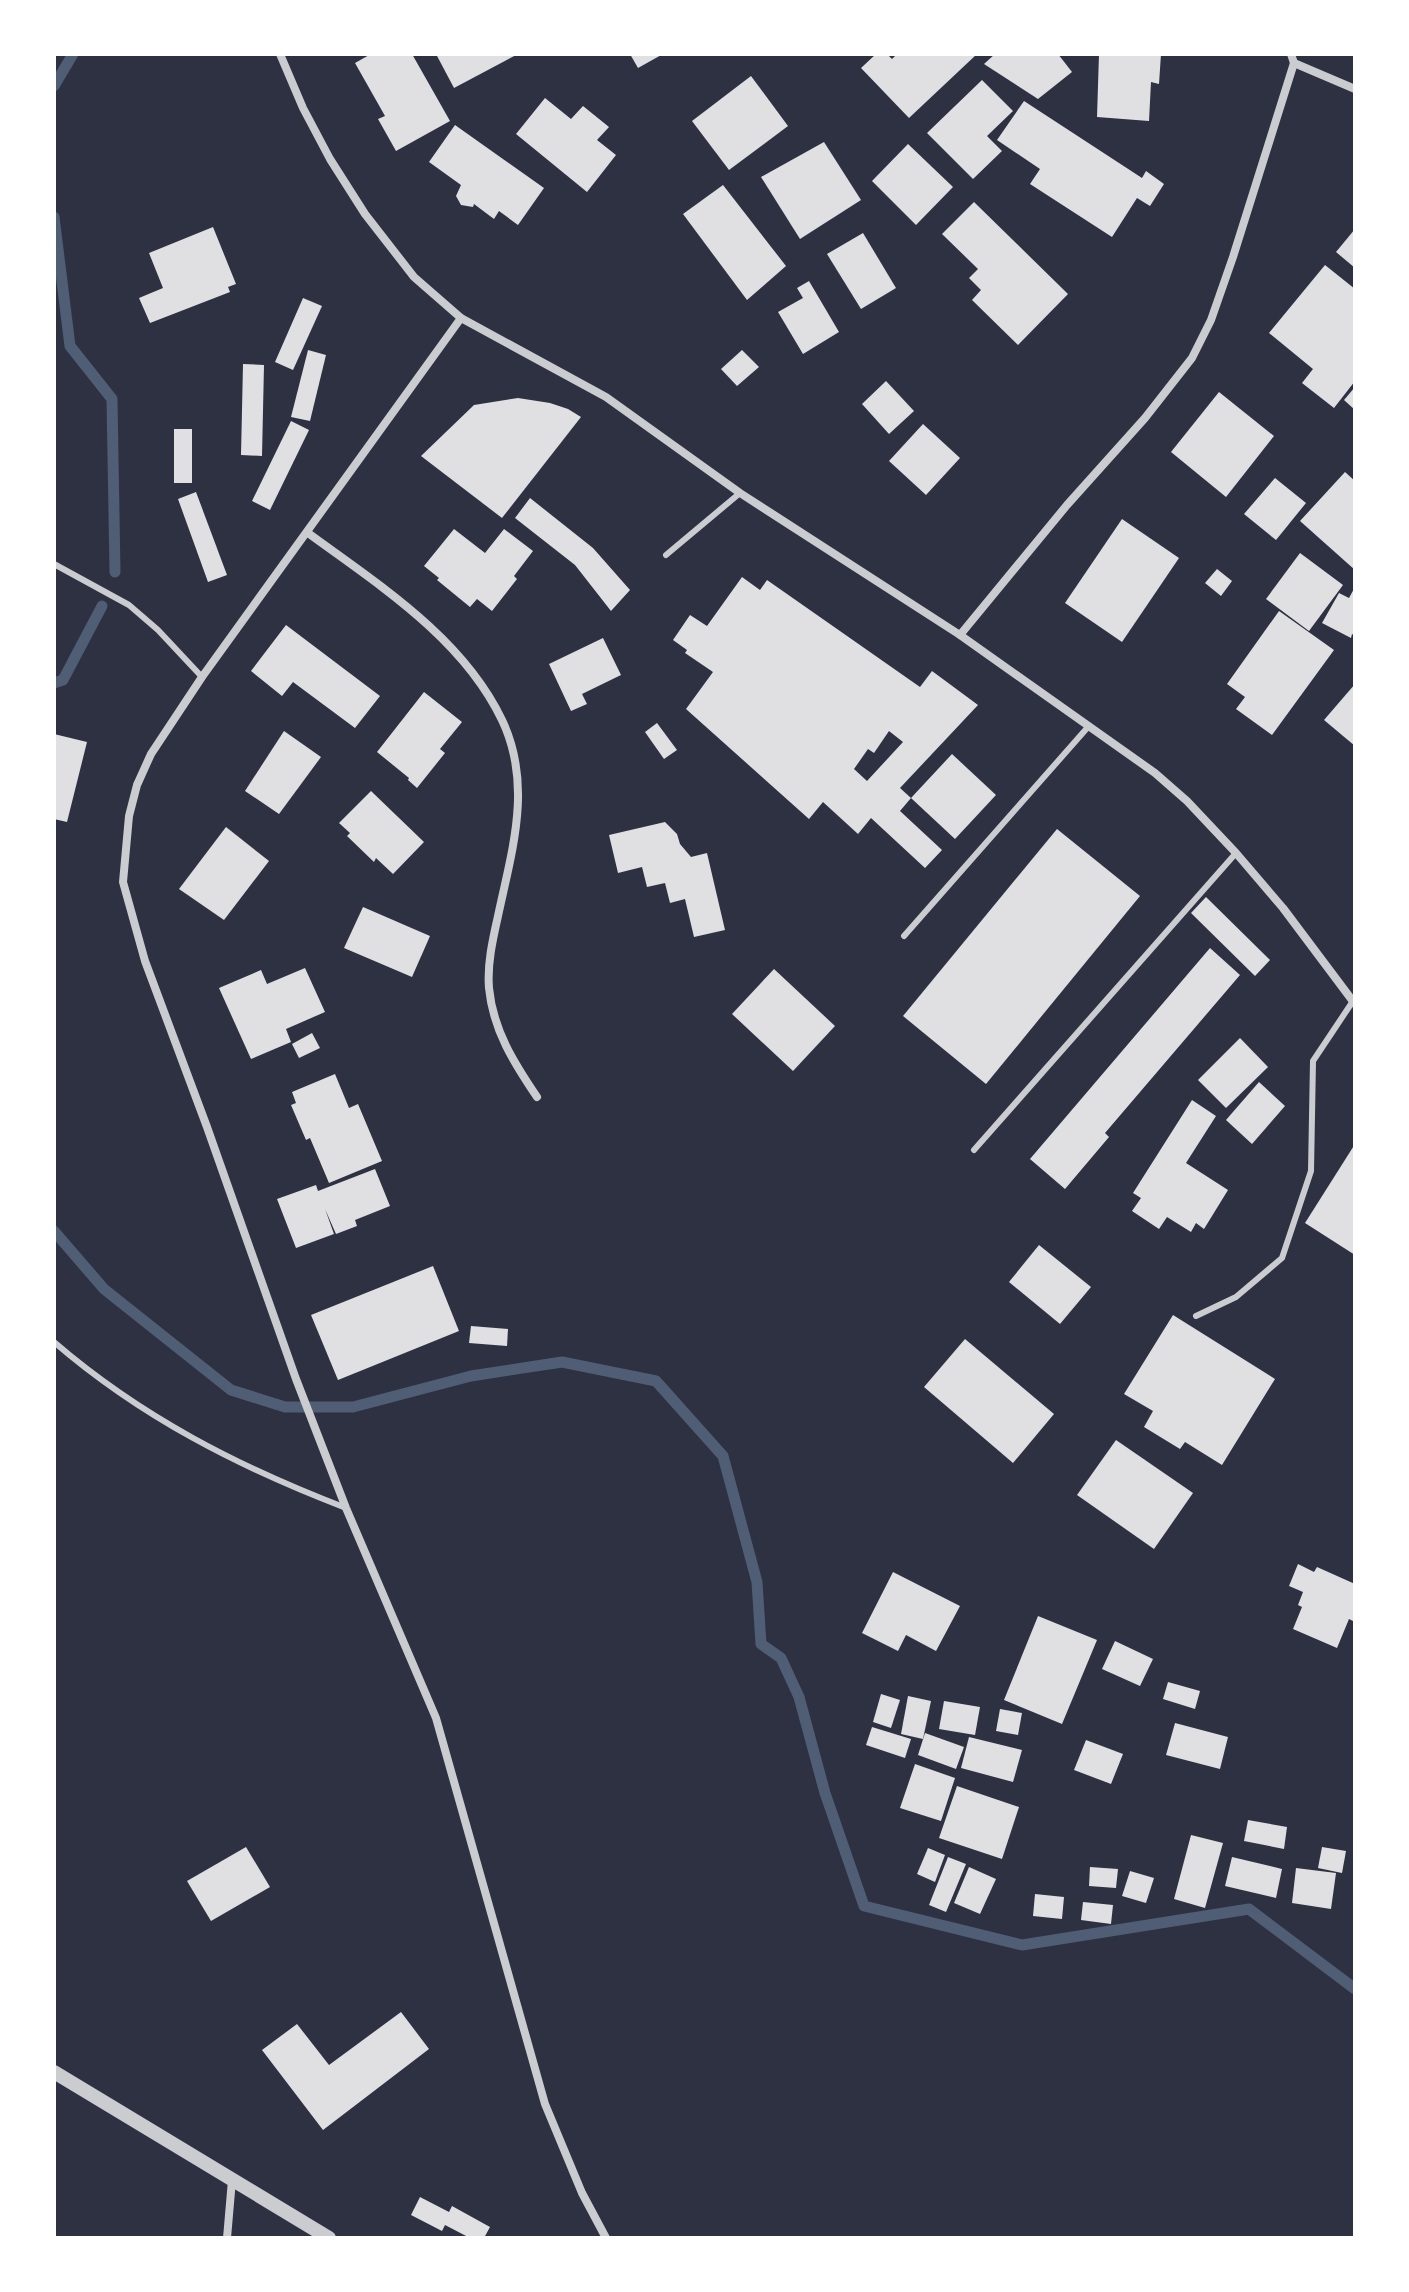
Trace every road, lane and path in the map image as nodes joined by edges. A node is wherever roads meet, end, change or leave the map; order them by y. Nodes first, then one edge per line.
1 (280, 54) edge
2 (1292, 58) edge
3 (1355, 89) edge
4 (461, 318) junction
5 (740, 493) junction
6 (308, 533) junction
7 (666, 555) dead end
8 (54, 564) edge
9 (960, 635) junction
10 (202, 677) junction
11 (1088, 727) junction
12 (1236, 853) junction
13 (904, 936) dead end
14 (1354, 1002) edge
15 (537, 1097) dead end
16 (974, 1150) dead end
17 (1196, 1316) dead end
18 (54, 1342) edge
19 (346, 1508) junction
20 (54, 2072) edge
21 (232, 2180) junction
22 (319, 2236) edge
23 (227, 2238) edge
24 (606, 2238) edge

1 - 4 street
2 - 3 street
2 - 9 street
4 - 5 street
4 - 6 street
5 - 7 lane
5 - 9 street
6 - 10 street
6 - 15 street
8 - 10 lane
9 - 11 street
10 - 19 street
11 - 12 street
11 - 13 lane
12 - 14 street
12 - 16 lane
14 - 17 lane
18 - 19 lane
19 - 24 street
20 - 21 street
21 - 22 street
21 - 23 street

